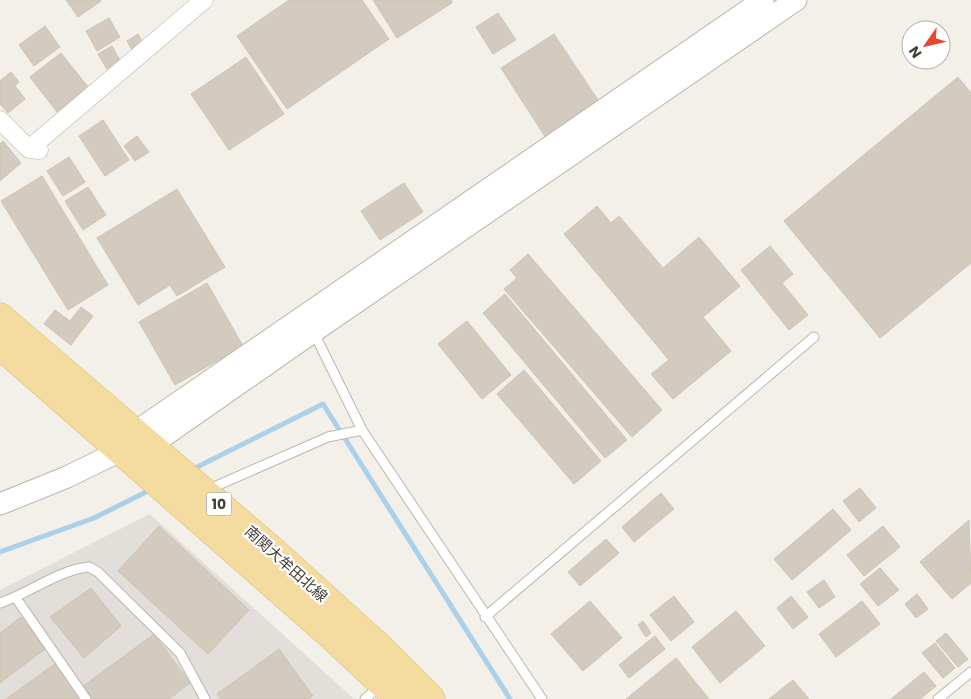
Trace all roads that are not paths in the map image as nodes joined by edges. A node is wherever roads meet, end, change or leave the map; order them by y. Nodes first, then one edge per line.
1 (204, 0) edge
2 (763, 0) edge
3 (796, 0) edge
4 (0, 120) edge
5 (0, 317) edge
6 (309, 324) junction
7 (814, 337) dead end
8 (0, 345) edge
9 (362, 430) junction
10 (135, 443) junction
11 (204, 491) junction
12 (0, 504) edge
13 (16, 598) junction
14 (0, 603) edge
15 (485, 617) junction
16 (971, 672) edge
17 (389, 684) edge
18 (86, 699) edge
19 (205, 699) edge
20 (431, 699) edge
21 (542, 699) edge
22 (938, 699) edge

1 - 4 street
2 - 6 street
3 - 6 street
5 - 10 main road, 南関大牟田北線 / 10
6 - 9 lane
6 - 10 street
7 - 15 lane
8 - 10 main road, 南関大牟田北線 / 10
9 - 11 lane
9 - 15 lane
10 - 11 main road, 南関大牟田北線 / 10
10 - 12 street
10 - 17 main road, 南関大牟田北線 / 10
11 - 17 main road, 南関大牟田北線 / 10
13 - 14 lane
13 - 18 lane
13 - 19 lane
15 - 21 lane
16 - 22 lane
17 - 20 main road, 南関大牟田北線 / 10

